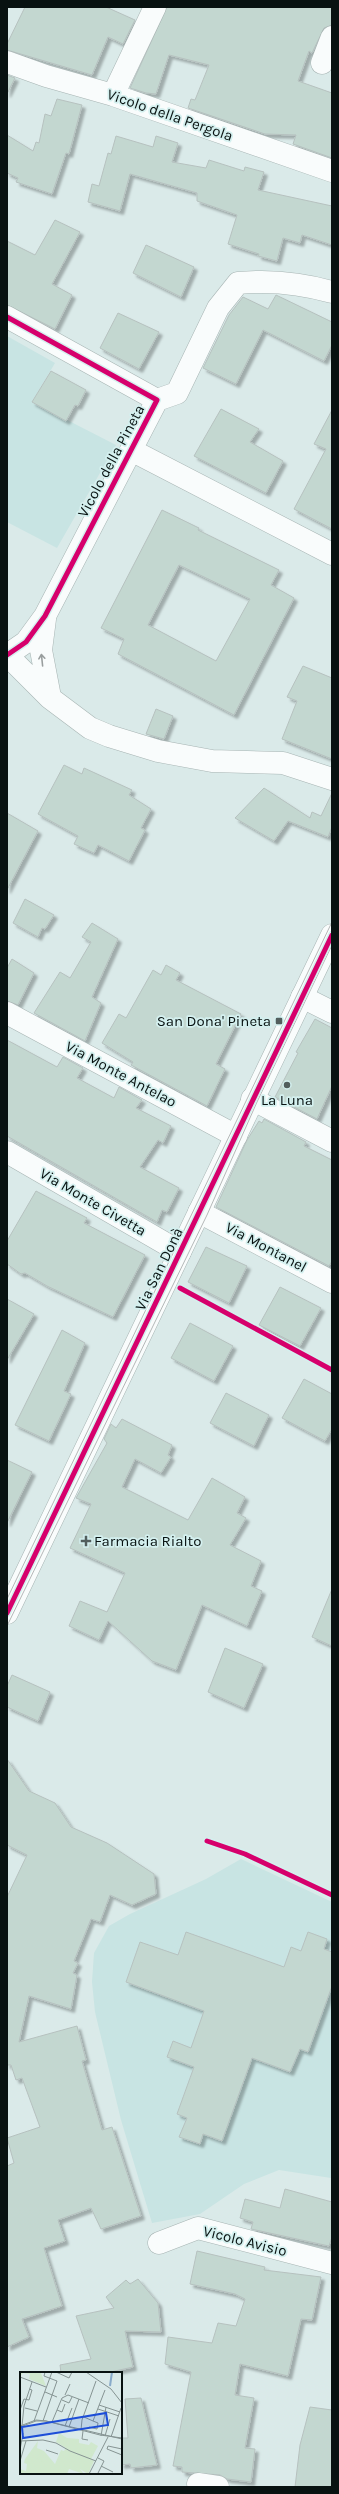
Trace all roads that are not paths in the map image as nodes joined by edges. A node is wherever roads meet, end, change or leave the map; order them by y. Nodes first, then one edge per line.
1 (155, 7) edge
2 (332, 37) edge
3 (7, 62) edge
4 (322, 63) dead end
5 (113, 95) junction
6 (332, 171) edge
7 (332, 292) edge
8 (7, 317) edge
9 (157, 400) junction
10 (131, 450) junction
11 (332, 554) edge
12 (46, 616) junction
13 (7, 655) edge
14 (50, 698) junction
15 (332, 779) edge
16 (332, 935) edge
17 (302, 997) junction
18 (332, 1012) edge
19 (7, 1013) edge
20 (252, 1099) junction
21 (236, 1136) junction
22 (332, 1141) edge
23 (7, 1152) edge
24 (199, 1212) junction
25 (180, 1252) junction
26 (332, 1282) edge
27 (12, 1586) edge
28 (7, 1613) edge
29 (159, 2243) dead end
30 (332, 2263) edge

1 - 5 street
2 - 4 street
3 - 5 street, Vicolo della Pergola
5 - 6 street, Vicolo della Pergola
7 - 9 street
8 - 9 street, Vicolo della Pineta
9 - 10 street, Vicolo della Pineta
10 - 11 street
10 - 12 street, Vicolo della Pineta
12 - 13 street, Vicolo della Pineta
14 -> 12 street, Vicolo della Pineta
13 - 14 street, Vicolo della Pineta
14 - 15 street, Vicolo della Pineta
16 - 17 street, Via San Donà
17 - 18 street
17 - 20 street, Via San Donà
19 - 21 street, Via Monte Antelao
20 - 21 street, Via San Donà
20 - 22 street
21 - 24 street, Via San Donà
23 - 25 street, Via Monte Civetta
24 - 25 street, Via San Donà
24 - 26 street, Via Montanel
25 - 27 street, Via San Donà
27 - 28 street, Via San Donà
29 - 30 street, Vicolo Avisio

